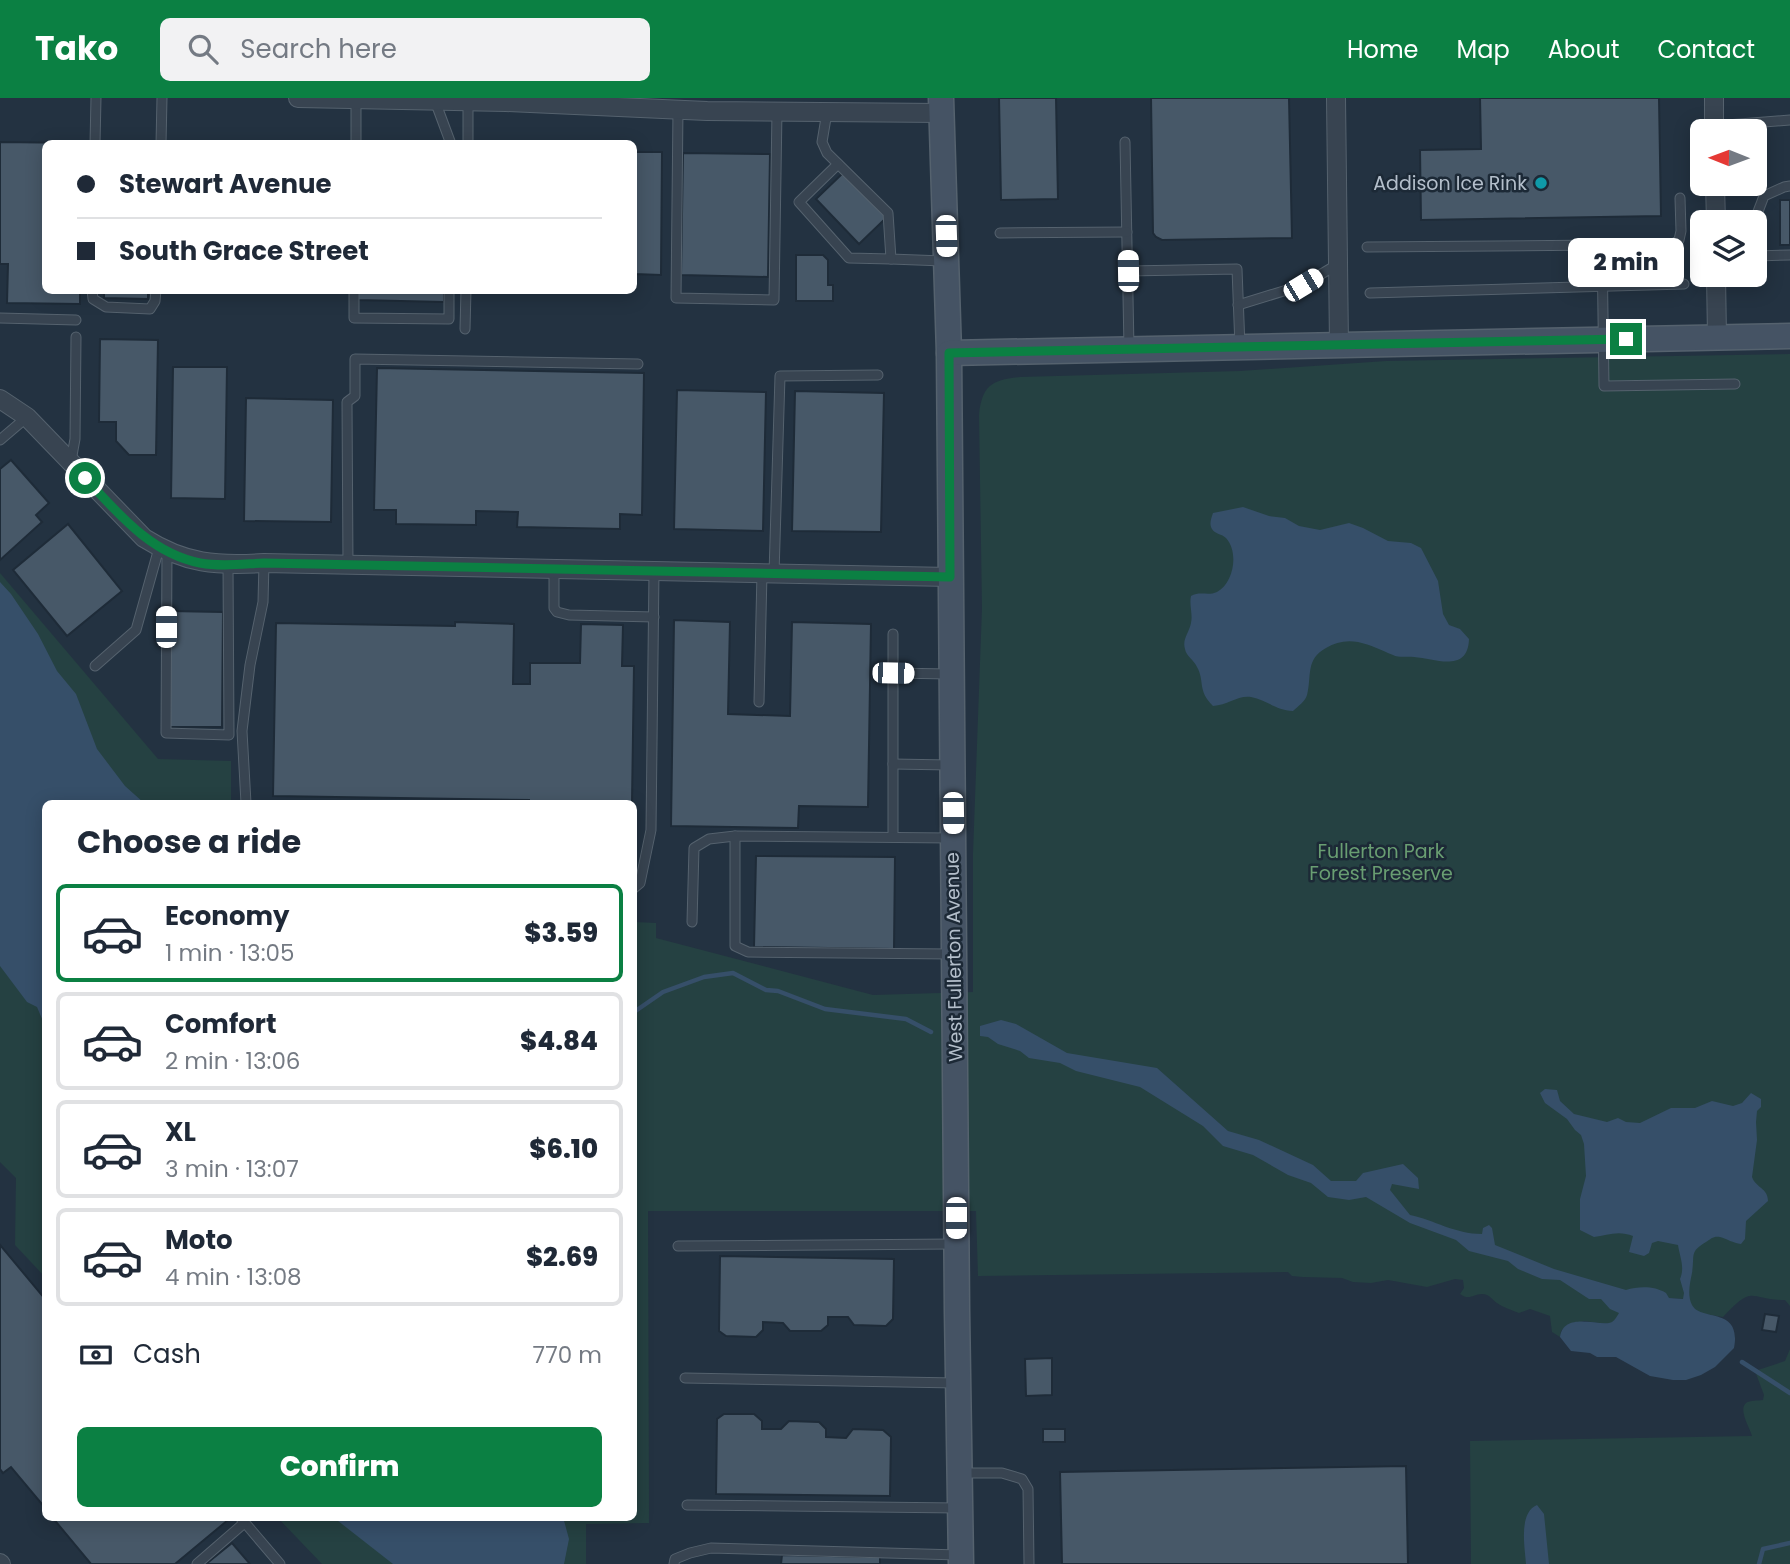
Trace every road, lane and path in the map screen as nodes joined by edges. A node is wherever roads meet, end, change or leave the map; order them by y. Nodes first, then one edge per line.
1 (96, 98) edge
2 (162, 98) edge
3 (298, 98) edge
4 (1336, 98) edge
5 (1714, 98) edge
6 (356, 99) edge
7 (506, 100) edge
8 (435, 101) junction
9 (468, 102) junction
10 (707, 104) edge
11 (941, 105) edge
12 (678, 109) junction
13 (777, 111) junction
14 (827, 112) junction
15 (1714, 119) edge
16 (1790, 120) edge
17 (1768, 123) edge
18 (95, 140) edge
19 (161, 140) edge
20 (356, 140) edge
21 (450, 140) edge
22 (468, 140) edge
23 (1125, 142) dead end
24 (838, 164) junction
25 (1790, 186) edge
26 (1680, 198) dead end
27 (1759, 210) edge
28 (1127, 232) junction
29 (1000, 233) dead end
30 (1602, 246) junction
31 (1367, 247) dead end
32 (1790, 255) edge
33 (1767, 256) edge
34 (891, 258) junction
35 (947, 261) junction
36 (1338, 264) junction
37 (1128, 271) junction
38 (1684, 284) dead end
39 (1602, 285) junction
40 (1716, 287) edge
41 (1370, 293) dead end
42 (92, 294) edge
43 (156, 294) edge
44 (354, 294) edge
45 (449, 294) edge
46 (466, 294) edge
47 (1238, 305) junction
48 (0, 318) edge
49 (76, 320) dead end
50 (466, 329) dead end
51 (1790, 336) edge
52 (76, 337) dead end
53 (1717, 337) junction
54 (1604, 339) junction
55 (1339, 345) junction
56 (1240, 348) junction
57 (1129, 350) junction
58 (949, 353) junction
59 (638, 364) dead end
60 (877, 375) dead end
61 (1735, 384) dead end
62 (0, 399) edge
63 (26, 416) junction
64 (0, 440) edge
65 (71, 463) junction
66 (163, 550) junction
67 (264, 563) junction
68 (229, 565) junction
69 (348, 565) junction
70 (554, 569) junction
71 (654, 571) junction
72 (768, 574) junction
73 (950, 577) junction
74 (653, 617) junction
75 (893, 634) dead end
76 (95, 666) dead end
77 (893, 673) junction
78 (951, 674) junction
79 (759, 702) dead end
80 (893, 764) junction
81 (952, 765) junction
82 (246, 800) edge
83 (735, 836) junction
84 (892, 837) junction
85 (953, 838) junction
86 (637, 886) edge
87 (692, 922) dead end
88 (955, 954) junction
89 (956, 1244) junction
90 (678, 1245) dead end
91 (685, 1377) dead end
92 (958, 1383) junction
93 (960, 1473) junction
94 (687, 1505) dead end
95 (960, 1508) junction
96 (240, 1521) edge
97 (242, 1521) edge
98 (961, 1559) edge
99 (197, 1564) edge
100 (280, 1564) edge
101 (674, 1564) edge
102 (1029, 1564) edge

1 - 18 lane
2 - 19 lane
3 - 6 street
4 - 36 street
5 - 15 street
6 - 8 street
6 - 20 lane
7 - 9 street
7 - 12 street
8 - 9 street
8 - 21 lane
9 - 22 lane
10 - 12 street
10 - 13 street
11 - 14 street
11 - 35 street, West Fullerton Avenue
12 - 13 lane
13 - 14 street
14 - 24 lane
16 - 17 lane
23 - 28 lane
24 - 34 lane
24 - 34 lane
25 - 27 lane
26 - 30 lane
28 - 29 lane
28 - 37 lane
30 - 31 lane
30 - 39 lane
32 - 33 lane
34 - 35 lane
35 - 58 street, West Fullerton Avenue
36 - 47 lane
36 - 55 street
37 - 47 lane
37 - 57 lane
38 - 39 lane
39 - 41 lane
39 - 54 lane
40 - 53 street
42 - 43 lane
44 - 45 lane
46 - 50 lane
47 - 56 lane
48 - 49 lane
51 - 53 street
52 - 65 lane
53 - 54 street
54 - 55 street
54 - 61 lane
55 - 56 street
56 - 57 street
57 - 58 street
58 - 73 street, West Fullerton Avenue
59 - 69 lane
60 - 72 lane
62 - 63 street
63 - 64 lane
63 - 65 street
65 - 66 street
66 - 68 street
66 - 68 lane
66 - 76 lane
67 - 68 street
67 - 69 street
67 - 82 lane
69 - 70 street
70 - 71 street
70 - 74 lane
71 - 72 street
71 - 74 lane
72 - 73 street
72 - 79 lane
73 - 78 street, West Fullerton Avenue
74 - 86 lane
75 - 77 lane
77 - 78 lane
77 - 80 lane
78 - 81 street, West Fullerton Avenue
80 - 81 lane
80 - 84 lane
81 - 85 street, West Fullerton Avenue
83 - 84 lane
83 - 87 lane
83 - 88 lane
84 - 85 lane
85 - 88 street, West Fullerton Avenue
88 - 89 street, West Fullerton Avenue
89 - 90 lane
89 - 92 street, West Fullerton Avenue
91 - 92 lane
92 - 93 street, West Fullerton Avenue
93 - 95 street, West Fullerton Avenue
93 - 102 lane
94 - 95 lane
95 - 98 street, West Fullerton Avenue
96 - 99 lane
97 - 100 lane
98 - 101 lane

